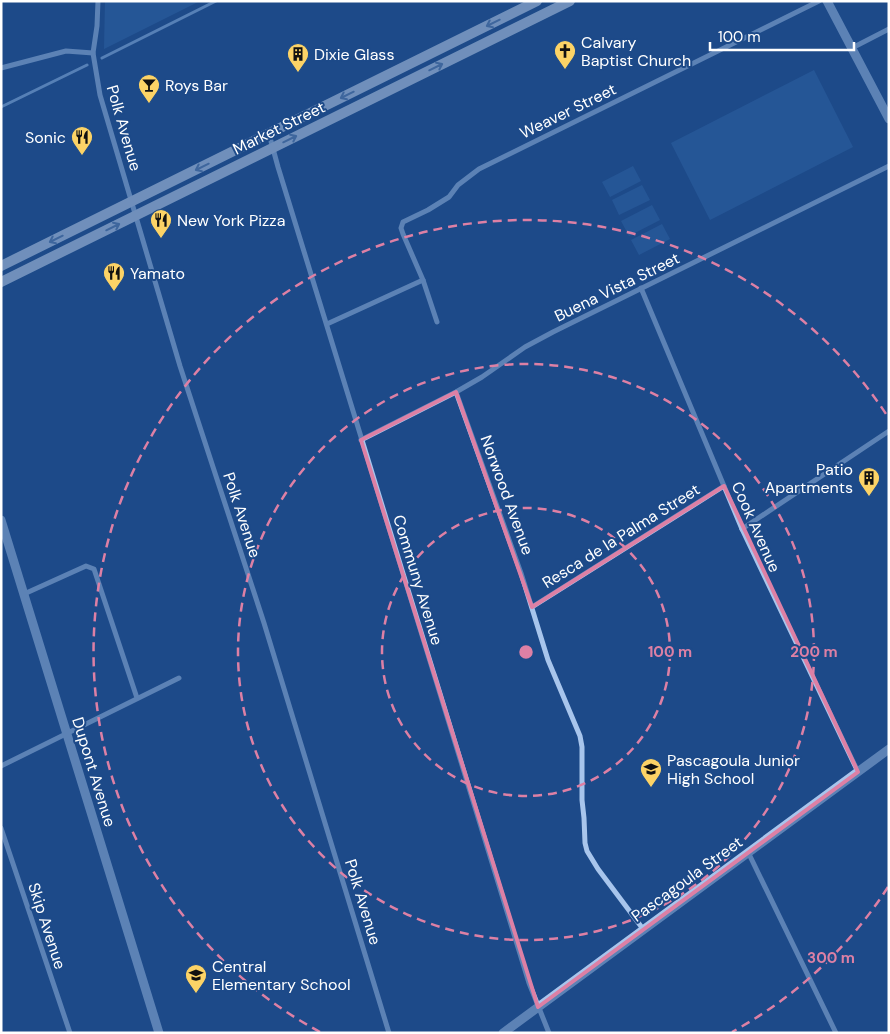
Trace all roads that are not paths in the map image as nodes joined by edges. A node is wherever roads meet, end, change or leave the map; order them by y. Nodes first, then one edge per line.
1 (98, 1) edge
2 (537, 1) edge
3 (570, 1) edge
4 (819, 1) edge
5 (828, 1) edge
6 (889, 29) edge
7 (852, 48) junction
8 (93, 53) junction
9 (1, 68) edge
10 (889, 119) edge
11 (269, 134) junction
12 (272, 148) junction
13 (889, 166) edge
14 (132, 202) junction
15 (136, 216) junction
16 (1, 266) edge
17 (423, 280) junction
18 (1, 282) edge
19 (641, 288) junction
20 (437, 322) dead end
21 (327, 324) junction
22 (456, 392) junction
23 (889, 432) edge
24 (362, 440) junction
25 (724, 486) junction
26 (1, 520) edge
27 (742, 529) junction
28 (24, 594) junction
29 (532, 607) junction
30 (179, 678) dead end
31 (137, 698) junction
32 (66, 733) junction
33 (889, 749) edge
34 (1, 766) edge
35 (858, 772) junction
36 (1, 828) edge
37 (748, 852) junction
38 (643, 929) junction
39 (538, 1007) junction
40 (70, 1033) edge
41 (159, 1033) edge
42 (389, 1033) edge
43 (503, 1033) edge
44 (548, 1033) edge
45 (836, 1033) edge

1 - 8 street, Polk Avenue
2 -> 11 main road, Market Street
12 -> 3 main road, Market Street
4 - 17 street, Weaver Street
5 - 7 street
6 - 7 street
7 - 10 street
8 - 9 street
8 - 14 street, Polk Avenue
11 - 12 street, Communy Avenue
11 -> 14 main road, Market Street
12 - 15 main road, Market Street
12 - 21 street, Communy Avenue
13 - 19 street, Buena Vista Street
14 - 15 street, Polk Avenue
14 -> 16 main road, Market Street
18 -> 15 main road, Market Street
15 - 42 street, Polk Avenue
17 - 20 street
17 - 21 street
19 - 22 street, Buena Vista Street
19 - 25 street, Cook Avenue
21 - 24 street, Communy Avenue
22 - 24 street, Buena Vista Street
22 - 29 street, Norwood Avenue
23 - 27 street
24 - 39 street, Communy Avenue
25 - 27 street, Cook Avenue
25 - 29 street, Resca de la Palma Street
26 - 28 street, Dupont Avenue
27 - 35 street, Cook Avenue
28 - 31 street
28 - 32 street, Dupont Avenue
29 - 38 street, Norwood Avenue
30 - 31 street
31 - 32 street
32 - 34 street
32 - 41 street, Dupont Avenue
33 - 35 street, Pascagoula Street
35 - 37 street, Pascagoula Street
36 - 40 street, Skip Avenue
37 - 38 street, Pascagoula Street
37 - 45 street
38 - 39 street, Pascagoula Street
39 - 43 street, Pascagoula Street
39 - 44 street, Communy Avenue

